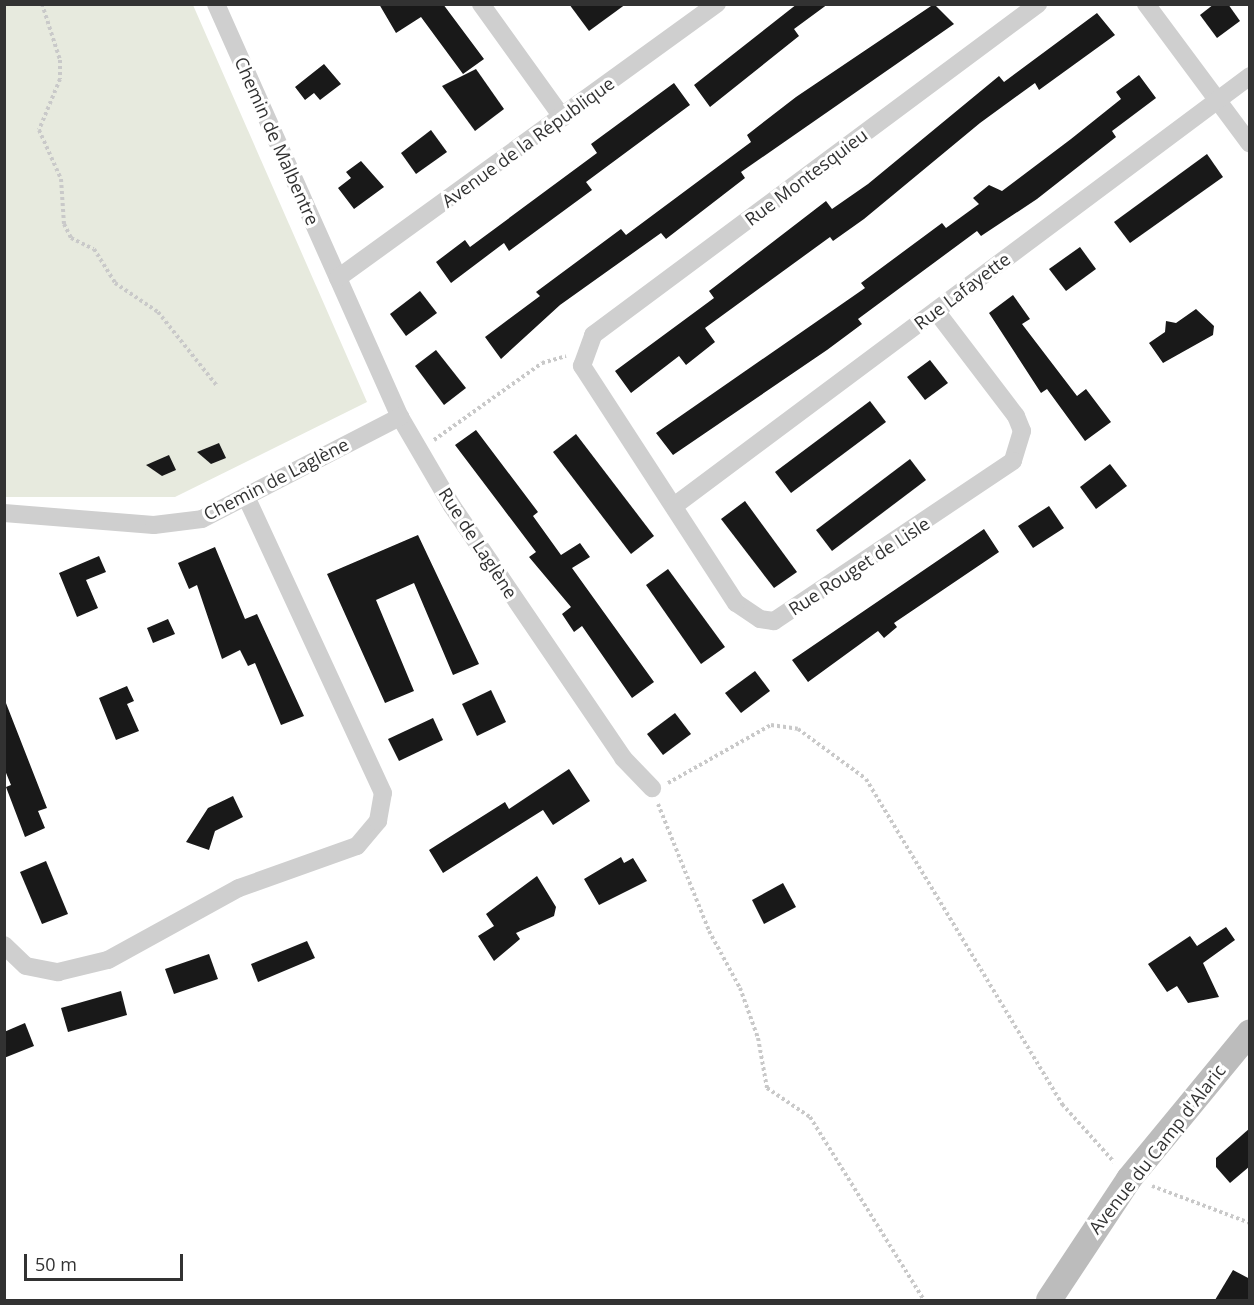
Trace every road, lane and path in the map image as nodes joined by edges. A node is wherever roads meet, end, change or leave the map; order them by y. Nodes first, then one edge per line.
1 (42, 4) edge
2 (216, 4) edge
3 (481, 4) edge
4 (717, 4) edge
5 (1038, 4) edge
6 (1146, 4) edge
7 (1250, 76) edge
8 (1218, 100) junction
9 (563, 118) junction
10 (1250, 144) edge
11 (338, 278) junction
12 (936, 311) junction
13 (582, 354) junction
14 (217, 386) dead end
15 (400, 417) junction
16 (420, 451) junction
17 (246, 496) junction
18 (674, 506) junction
19 (4, 513) edge
20 (652, 788) junction
21 (4, 945) edge
22 (1250, 1032) edge
23 (1130, 1179) junction
24 (1250, 1223) edge
25 (924, 1300) edge
26 (1049, 1300) edge

1 - 14 path
2 - 11 street, Chemin de Malbentre
3 - 9 street
4 - 9 street, Avenue de la République
5 - 13 street, Rue Montesquieu
6 - 8 street
7 - 8 street, Rue Lafayette
8 - 10 street
8 - 12 street, Rue Lafayette
9 - 11 street, Avenue de la République
11 - 15 street, Rue de Laglène
12 - 18 street, Rue Lafayette
12 - 18 street, Rue Rouget de Lisle
13 - 16 path
13 - 18 street, Rue Rouget de Lisle
15 - 16 street, Rue de Laglène
15 - 17 street, Chemin de Laglène
16 - 20 street, Rue de Laglène
17 - 19 street, Chemin de Laglène
17 - 21 street
20 - 23 path
20 - 25 path
22 - 23 main road, Avenue du Camp d'Alaric
23 - 24 path
23 - 26 main road, Avenue du Camp d'Alaric

